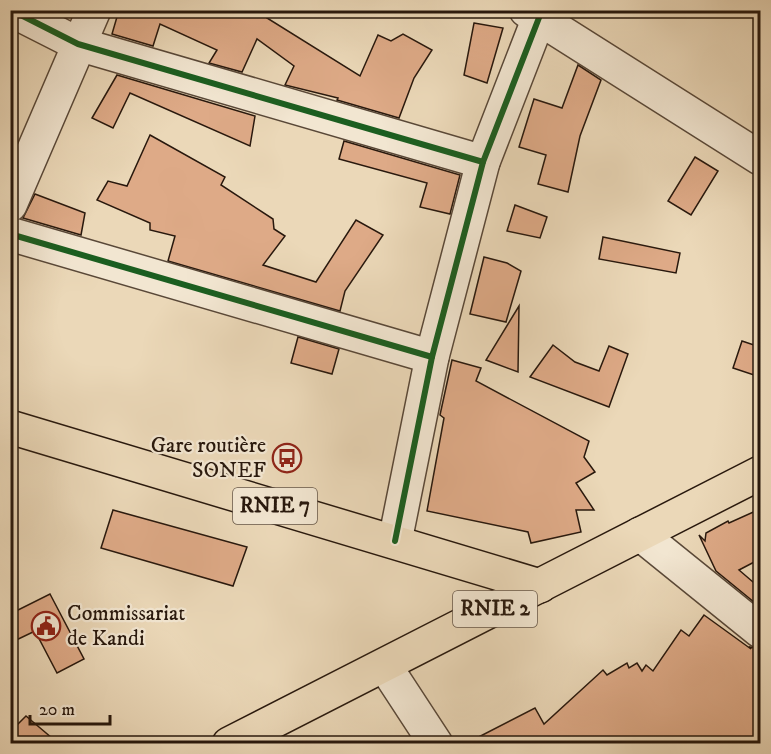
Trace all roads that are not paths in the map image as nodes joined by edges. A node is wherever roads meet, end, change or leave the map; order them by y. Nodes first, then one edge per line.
1 (10, 10) edge
2 (94, 10) edge
3 (535, 13) edge
4 (78, 44) junction
5 (760, 158) edge
6 (483, 162) junction
7 (10, 205) edge
8 (10, 234) edge
9 (432, 357) junction
10 (10, 427) edge
11 (760, 473) edge
12 (640, 534) junction
13 (395, 542) junction
14 (540, 586) junction
15 (760, 631) edge
16 (385, 666) junction
17 (229, 744) edge
18 (436, 744) edge

1 - 4 street
2 - 4 street
3 - 5 street
3 - 6 street
4 - 6 street
4 - 7 street
6 - 9 street
8 - 9 street
9 - 13 street
10 - 13 main road, RNIE 7 / RNIE 7
11 - 12 main road, RNIE 2
12 - 14 main road, RNIE 2
12 - 15 street
13 - 14 main road, RNIE 7 / RNIE 7
14 - 16 main road, RNIE 2
16 - 17 main road, RNIE 2
16 - 18 street

